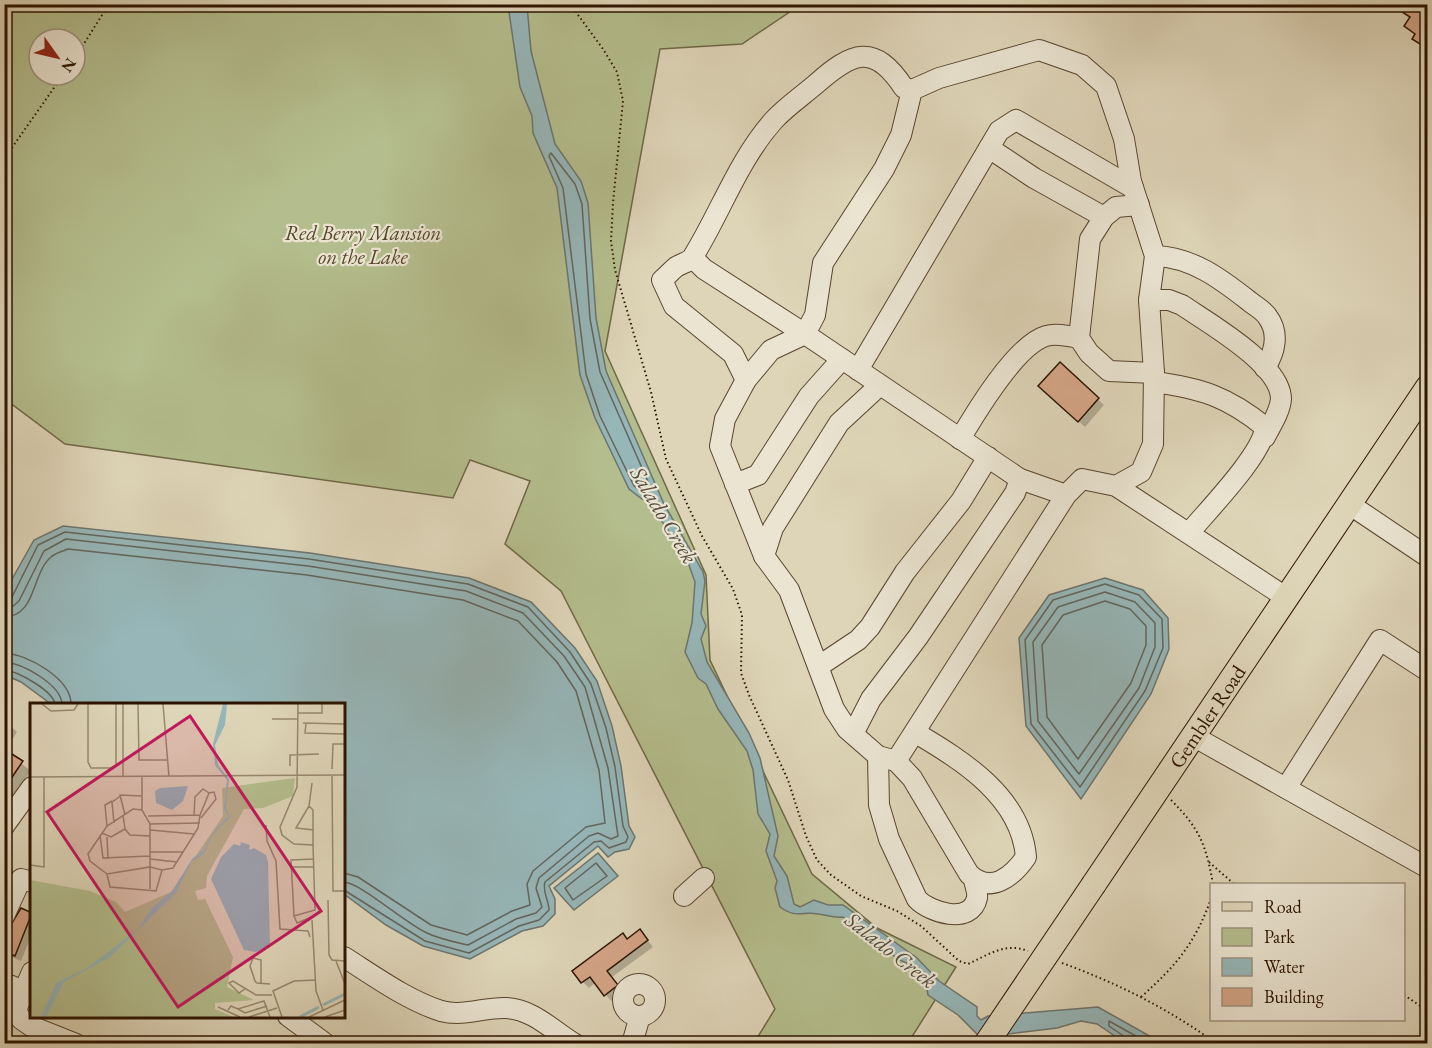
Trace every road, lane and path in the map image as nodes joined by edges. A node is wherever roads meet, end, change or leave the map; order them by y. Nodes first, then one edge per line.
1 (109, 4) edge
2 (570, 4) edge
3 (87, 39) edge
4 (55, 87) edge
5 (912, 90) junction
6 (989, 148) junction
7 (4, 159) edge
8 (1136, 196) junction
9 (1104, 217) junction
10 (1155, 256) junction
11 (693, 258) junction
12 (1149, 300) junction
13 (805, 334) junction
14 (1079, 338) junction
15 (850, 364) junction
16 (1265, 368) junction
17 (1154, 377) junction
18 (746, 380) junction
19 (880, 385) junction
20 (1425, 395) edge
21 (1265, 437) junction
22 (960, 439) junction
23 (988, 457) junction
24 (1020, 479) junction
25 (735, 484) junction
26 (1116, 486) junction
27 (1066, 495) junction
28 (1349, 504) junction
29 (1189, 533) junction
30 (764, 556) junction
31 (1428, 557) edge
32 (1287, 598) junction
33 (819, 666) junction
34 (1428, 671) edge
35 (916, 733) junction
36 (853, 734) junction
37 (1193, 736) junction
38 (887, 758) junction
39 (1158, 788) junction
40 (1286, 788) junction
41 (30, 790) edge
42 (4, 826) edge
43 (1209, 862) junction
44 (1428, 868) edge
45 (704, 878) dead end
46 (974, 880) junction
47 (30, 881) edge
48 (1213, 883) edge
49 (1232, 883) edge
50 (684, 896) dead end
51 (1210, 902) edge
52 (4, 916) edge
53 (997, 950) dead end
54 (345, 958) edge
55 (1102, 978) dead end
56 (28, 982) edge
57 (4, 983) edge
58 (1405, 996) edge
59 (1141, 997) junction
60 (1428, 1011) edge
61 (640, 1016) dead end
62 (289, 1018) edge
63 (323, 1043) edge
64 (76, 1044) edge
65 (575, 1044) edge
66 (632, 1044) edge
67 (986, 1044) edge
68 (1217, 1044) edge

1 - 3 path
2 - 53 path
4 - 7 path
5 - 8 street
5 - 11 street
5 - 13 street
6 - 8 street
6 - 9 street
6 - 15 street
8 - 9 street
8 - 10 street
9 - 14 street
10 - 12 street
10 - 16 street
11 - 13 street
11 - 18 street
12 - 16 street
12 - 17 street
13 - 15 street
13 - 18 street
14 - 17 street
14 - 22 street
15 - 19 street
15 - 25 street
16 - 21 street
17 - 21 street
17 - 26 street
18 - 25 street
19 - 22 street
19 - 30 street
20 - 28 main road, Gembler Road
21 - 29 street
22 - 23 street
23 - 24 street
23 - 33 street
24 - 27 street
24 - 36 street
25 - 30 street
26 - 27 street
26 - 29 street
27 - 35 street
28 - 31 street
28 - 32 main road, Gembler Road
29 - 32 street
30 - 33 street
32 - 37 main road, Gembler Road
33 - 36 street
34 - 40 street
35 - 38 street
35 - 46 street
36 - 38 street
37 - 39 main road, Gembler Road
37 - 40 street
38 - 46 street
38 - 46 street
39 - 43 path
39 - 67 main road, Gembler Road, bridge
40 - 44 street
41 - 42 street
43 - 48 path
43 - 49 path
45 - 50 street
47 - 52 street
51 - 59 path
54 - 65 street
55 - 59 path
56 - 57 street
56 - 64 street
58 - 60 path
59 - 68 path
61 - 66 street
62 - 63 street

